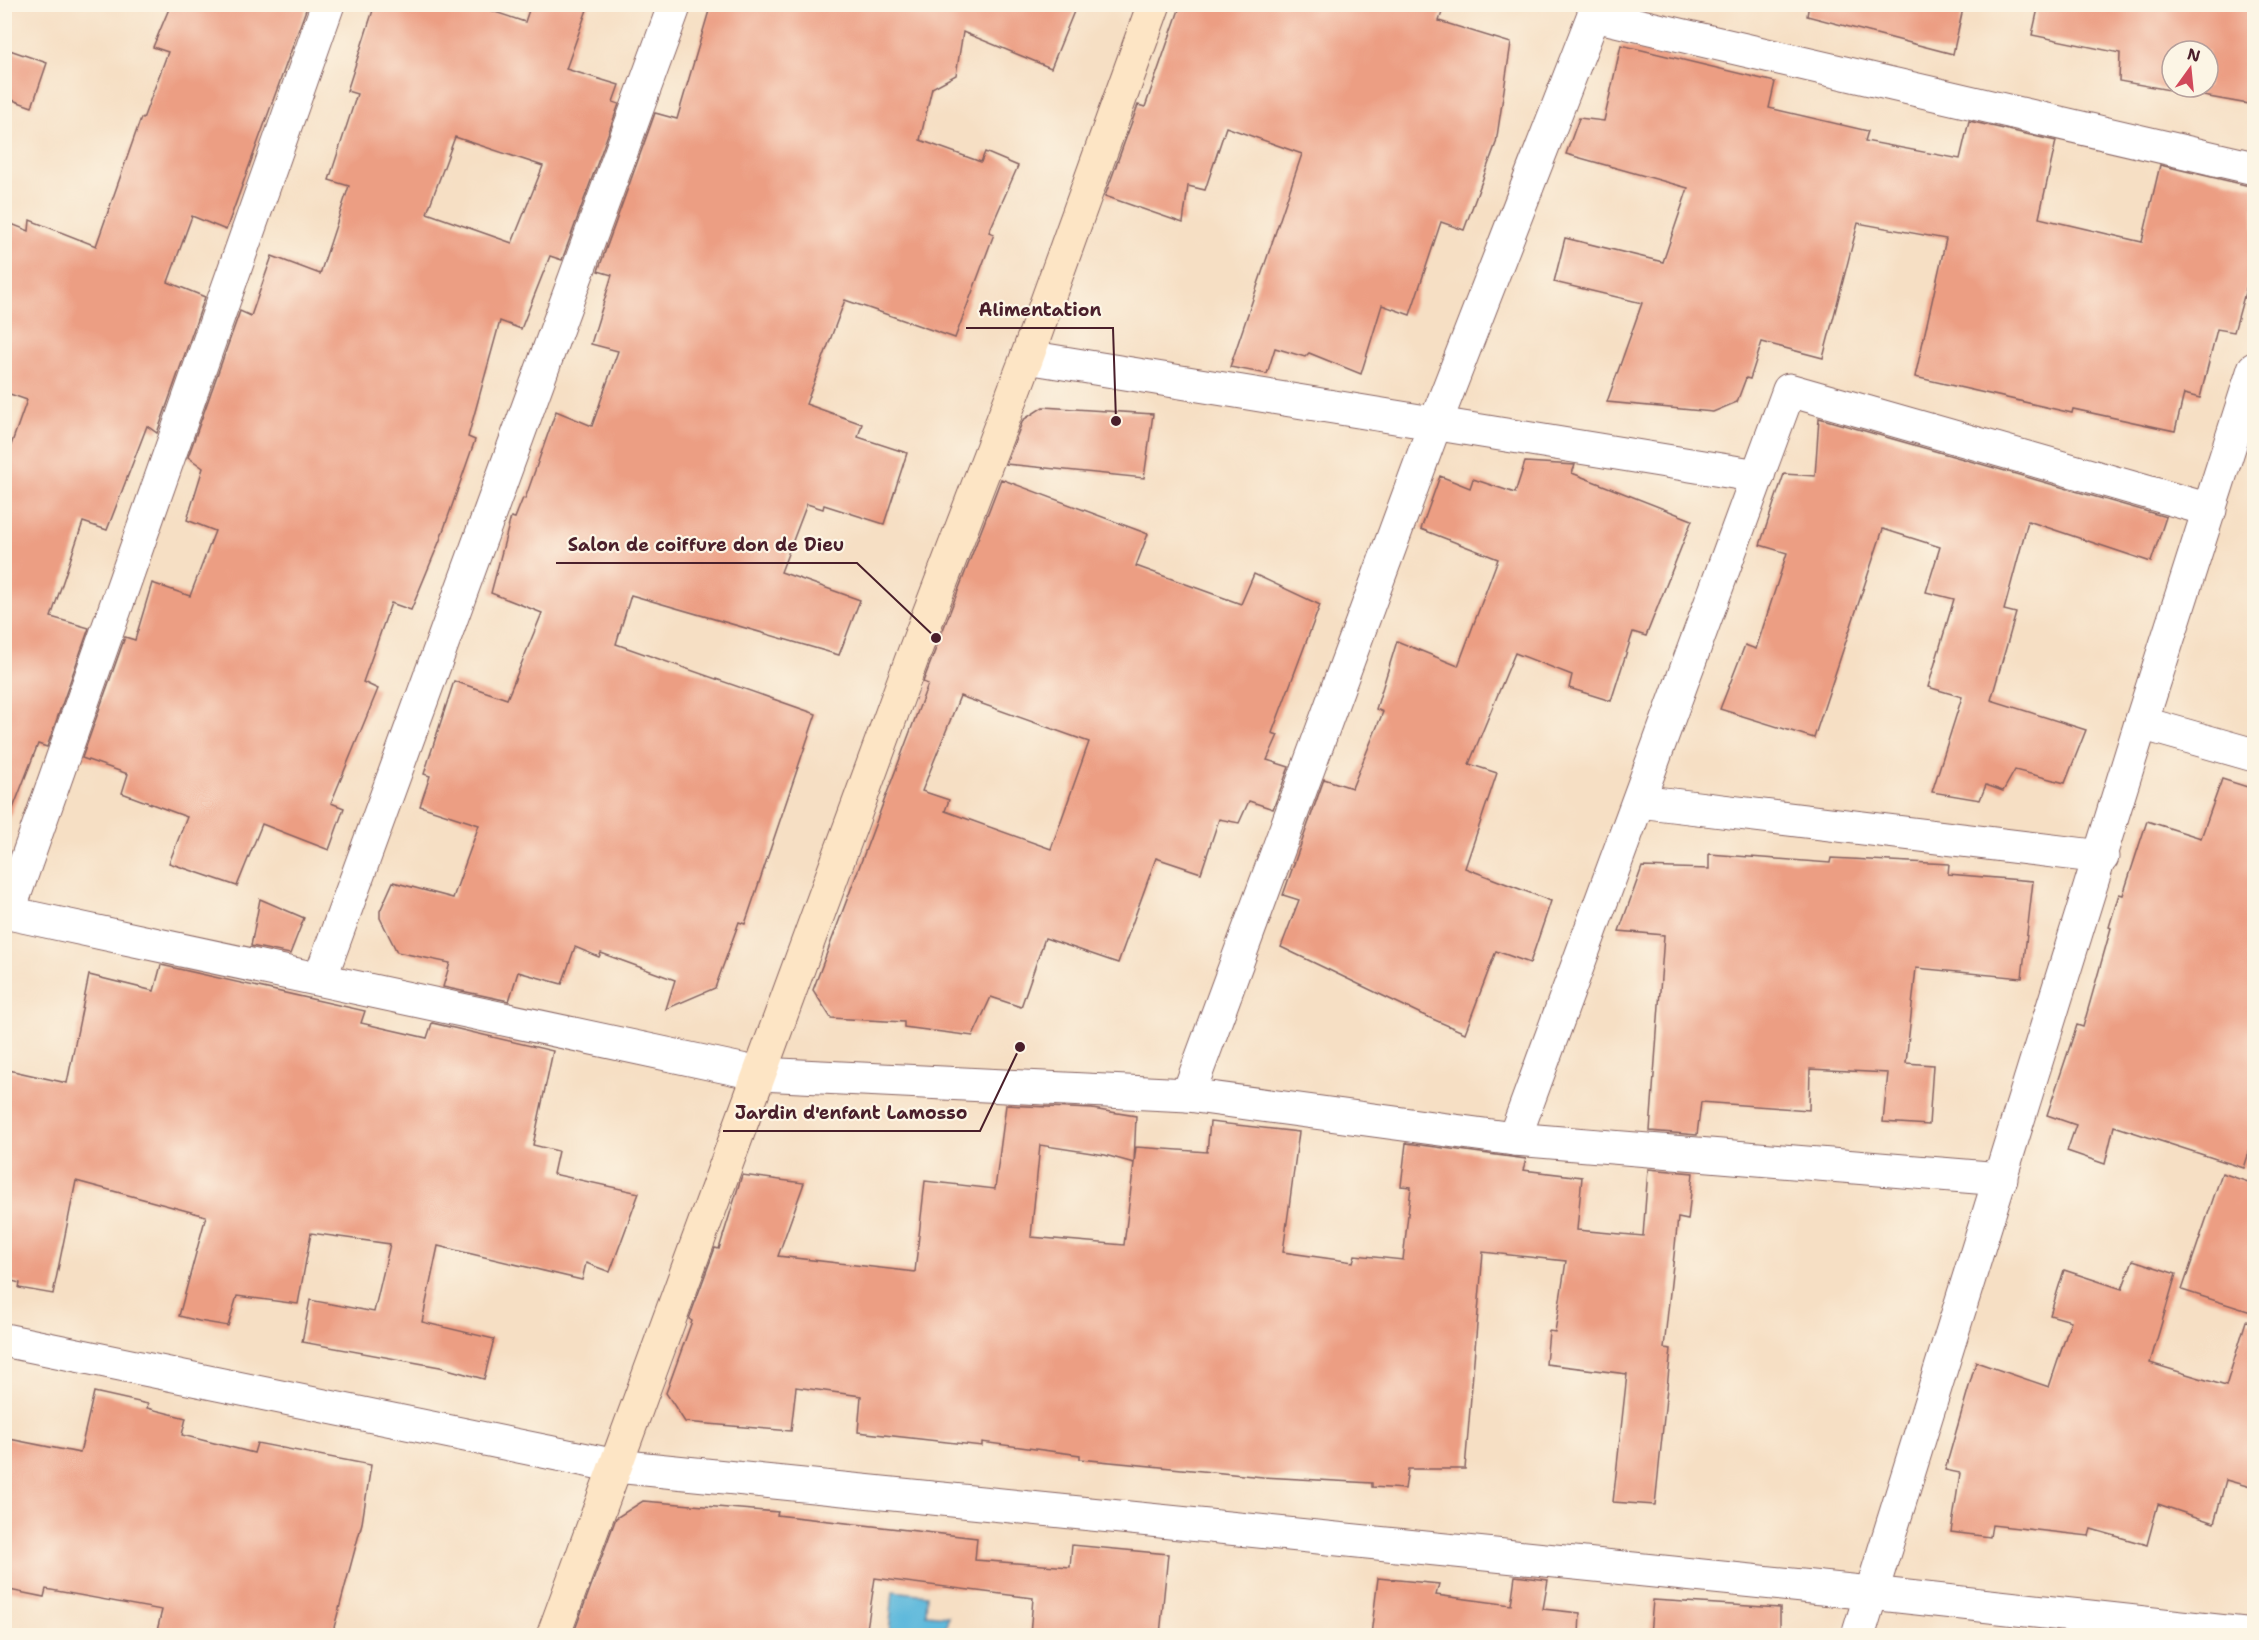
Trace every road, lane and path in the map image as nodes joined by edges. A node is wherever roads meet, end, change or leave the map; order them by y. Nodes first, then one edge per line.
1 (328, 4) edge
2 (675, 4) edge
3 (1154, 4) edge
4 (1596, 10) edge
5 (2254, 168) edge
6 (1027, 357) junction
7 (2254, 369) edge
8 (1435, 424) junction
9 (1758, 476) junction
10 (2210, 510) junction
11 (2141, 723) junction
12 (2254, 755) edge
13 (1639, 801) junction
14 (2102, 857) junction
15 (6, 913) edge
16 (320, 979) junction
17 (760, 1074) junction
18 (1188, 1095) junction
19 (1514, 1139) junction
20 (2001, 1179) junction
21 (4, 1340) edge
22 (616, 1466) junction
23 (1871, 1593) junction
24 (553, 1635) edge
25 (1858, 1635) edge
26 (2254, 1635) edge

1 - 15 street
2 - 16 street
3 - 6 street
4 - 5 street
4 - 8 street
6 - 8 street
6 - 17 street
7 - 10 street
8 - 9 street
8 - 18 street
9 - 10 street
9 - 13 street
10 - 11 street
11 - 12 street
11 - 14 street
13 - 14 street
13 - 19 street
14 - 20 street
15 - 16 street
16 - 17 street
17 - 18 street
17 - 22 street
18 - 19 street
19 - 20 street
20 - 23 street
21 - 22 street
22 - 23 street
22 - 24 street
23 - 25 street
23 - 26 street

